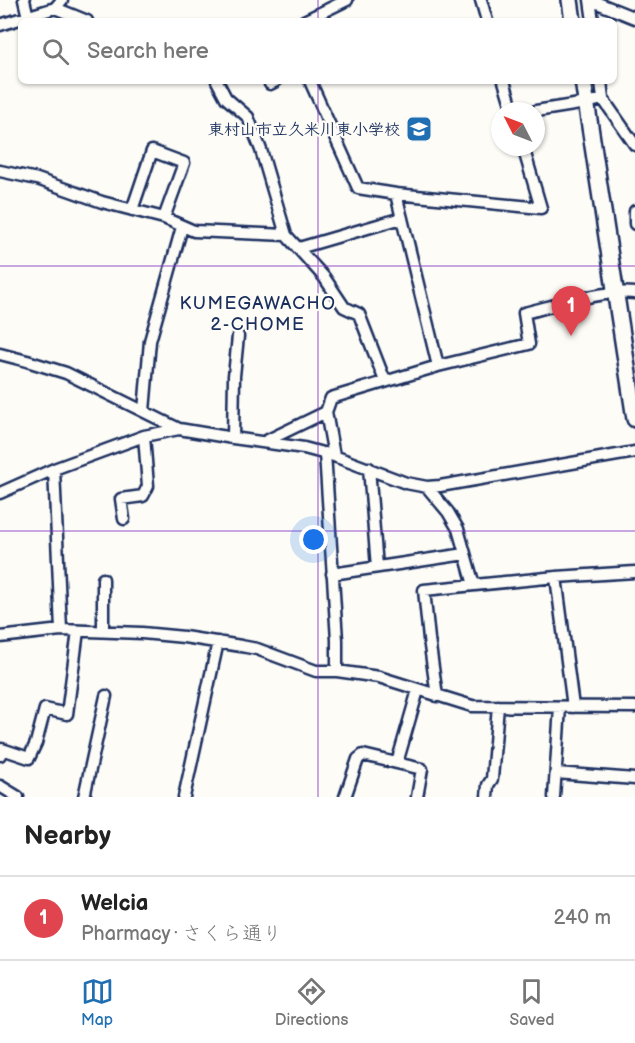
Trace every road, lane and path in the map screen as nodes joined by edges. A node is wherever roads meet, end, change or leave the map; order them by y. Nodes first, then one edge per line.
1 (24, 0) edge
2 (347, 0) edge
3 (481, 0) edge
4 (570, 0) edge
5 (590, 0) edge
6 (58, 4) edge
7 (28, 17) junction
8 (24, 18) edge
9 (82, 18) edge
10 (310, 18) edge
11 (486, 18) edge
12 (573, 18) edge
13 (593, 18) edge
14 (635, 18) edge
15 (18, 20) edge
16 (0, 25) edge
17 (219, 84) edge
18 (310, 84) edge
19 (505, 84) edge
20 (583, 84) edge
21 (601, 84) edge
22 (603, 99) junction
23 (510, 102) edge
24 (586, 103) junction
25 (545, 110) edge
26 (635, 144) edge
27 (526, 156) edge
28 (0, 171) edge
29 (396, 194) junction
30 (132, 210) junction
31 (635, 212) edge
32 (402, 218) junction
33 (164, 219) junction
34 (635, 224) edge
35 (182, 227) junction
36 (286, 235) junction
37 (299, 248) junction
38 (615, 292) junction
39 (635, 292) edge
40 (238, 336) dead end
41 (0, 354) edge
42 (438, 366) junction
43 (384, 381) junction
44 (144, 411) junction
45 (326, 411) junction
46 (635, 419) edge
47 (179, 429) junction
48 (144, 436) junction
49 (233, 438) junction
50 (266, 442) junction
51 (635, 452) edge
52 (330, 454) junction
53 (369, 468) junction
54 (54, 469) junction
55 (427, 487) junction
56 (0, 493) edge
57 (124, 519) dead end
58 (465, 554) junction
59 (377, 567) junction
60 (635, 572) edge
61 (332, 574) junction
62 (556, 577) junction
63 (102, 579) dead end
64 (474, 585) junction
65 (61, 630) junction
66 (78, 631) junction
67 (103, 631) junction
68 (0, 637) edge
69 (218, 642) junction
70 (337, 671) junction
71 (418, 690) junction
72 (106, 696) dead end
73 (437, 696) junction
74 (498, 706) junction
75 (560, 707) junction
76 (573, 707) junction
77 (635, 707) edge
78 (0, 755) edge
79 (397, 764) junction
80 (556, 773) junction
81 (635, 778) edge
82 (0, 786) edge
83 (18, 797) edge
84 (84, 797) edge
85 (184, 797) edge
86 (345, 797) edge
87 (417, 797) edge
88 (487, 797) edge
89 (554, 797) edge

1 - 7 street
2 - 10 street
3 - 11 street
4 - 12 street
5 - 13 street
5 - 14 street
6 - 7 street
6 - 9 street
7 - 8 street
15 - 16 street
17 - 36 street
18 - 29 street
19 - 23 street
20 - 24 street
21 - 22 street
22 - 24 street
22 - 26 street
24 - 25 street
24 - 38 street
27 - 29 street
28 - 30 street
29 - 32 street
30 - 33 street
30 - 33 street
31 - 34 street
32 - 37 street
32 - 42 street
33 - 35 street
35 - 36 street
35 - 44 street
36 - 37 street
37 - 43 street
38 - 39 street
38 - 42 street
38 - 46 street
40 - 49 street
41 - 44 street
42 - 43 street
43 - 45 street
44 - 47 street
45 - 50 street
45 - 52 street
47 - 48 street
47 - 49 street
48 - 54 street
48 - 57 street
49 - 50 street
50 - 52 street
51 - 55 street
52 - 53 street
52 - 61 street
53 - 55 street
53 - 59 street
54 - 56 street
54 - 65 street
55 - 58 street
58 - 59 street
58 - 64 street
59 - 61 street
60 - 62 street
61 - 70 street
62 - 64 street
62 - 76 street
63 - 67 street
64 - 73 street
65 - 66 street
65 - 68 street
66 - 67 street
66 - 78 street
67 - 69 street
69 - 70 street
69 - 85 street
70 - 71 street
71 - 73 street
71 - 79 street
72 - 84 street
73 - 74 street
74 - 75 street
74 - 88 street
75 - 76 street
75 - 80 street
76 - 77 street
79 - 86 street
79 - 87 street
80 - 81 street
80 - 89 street
82 - 83 street

